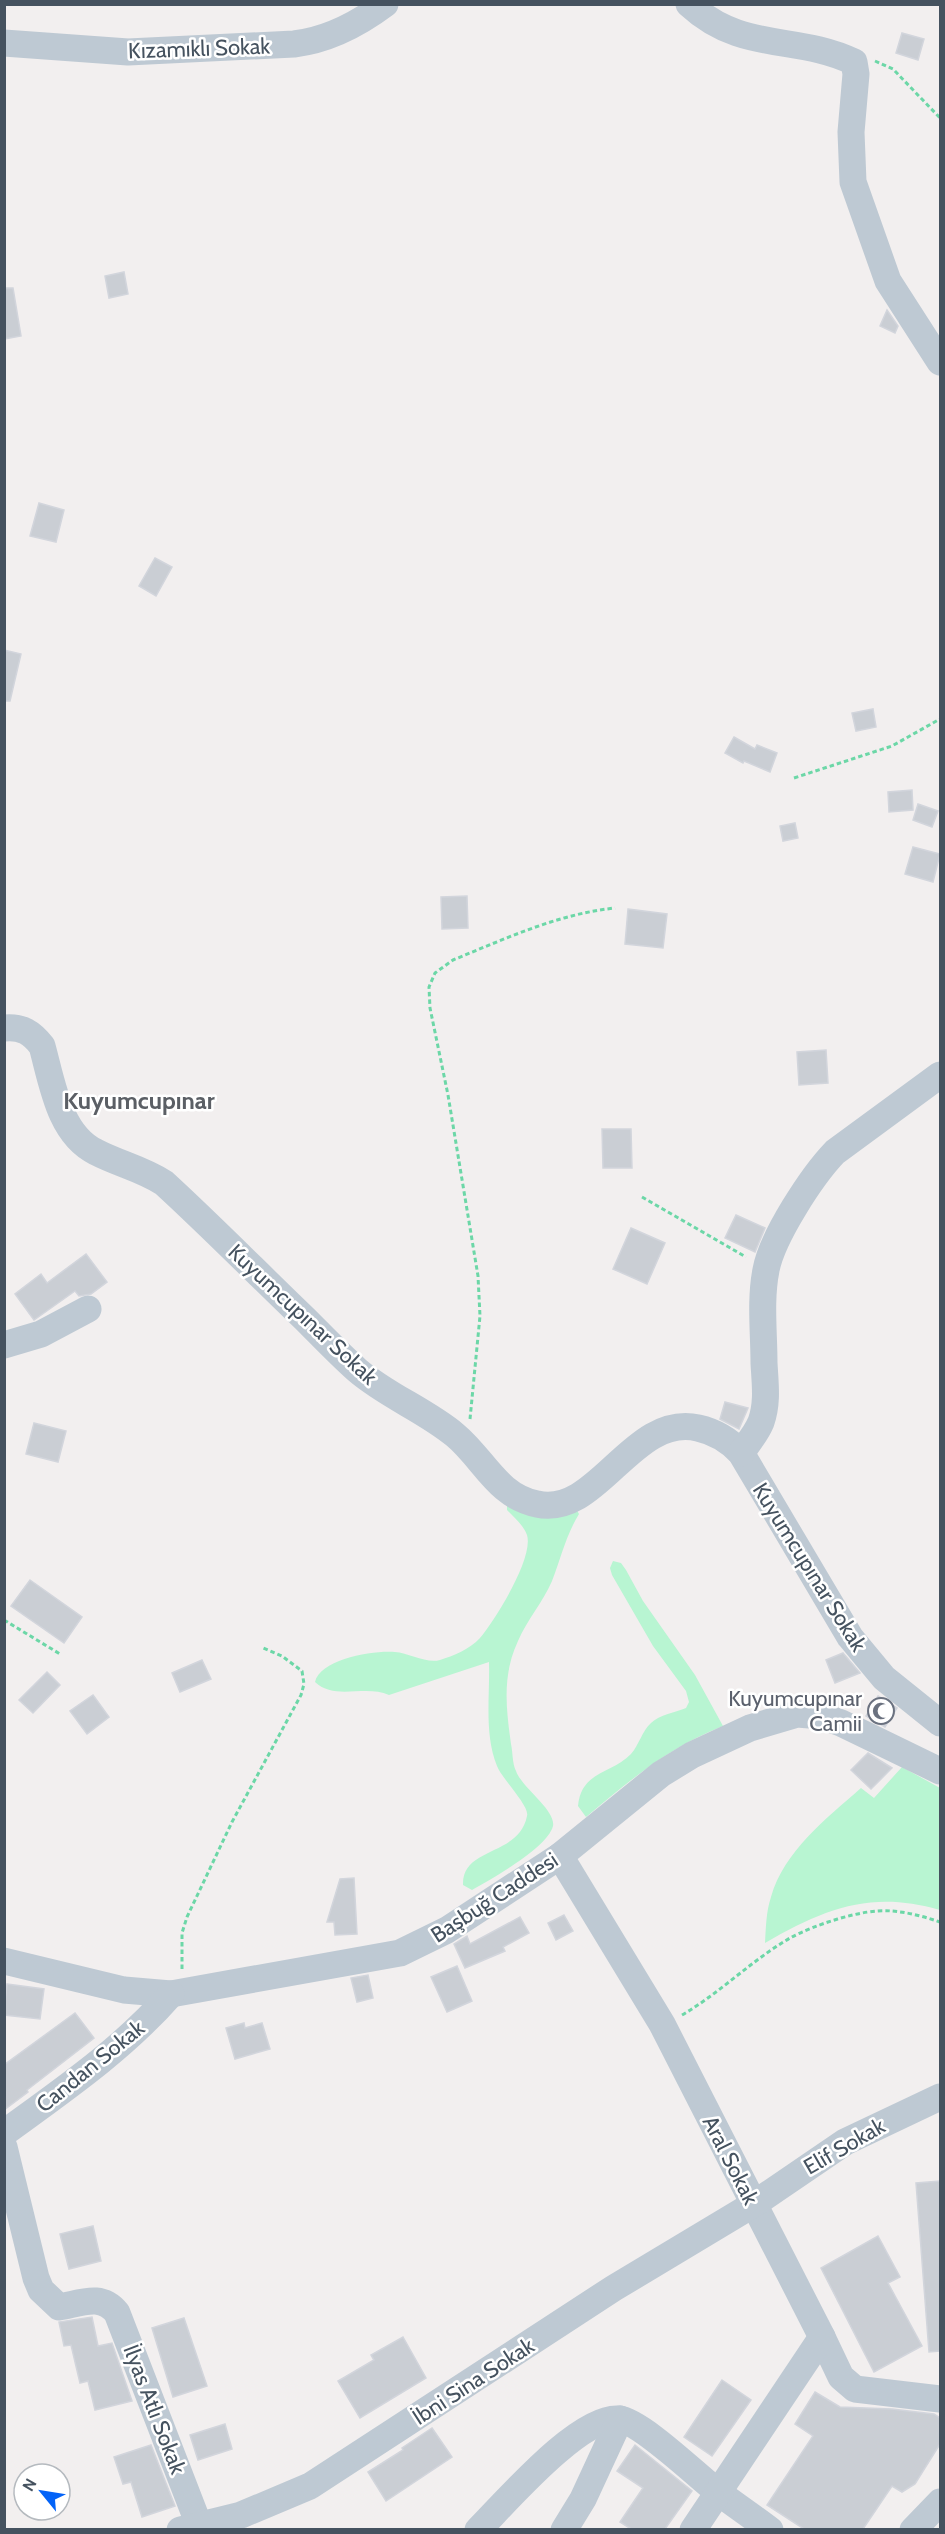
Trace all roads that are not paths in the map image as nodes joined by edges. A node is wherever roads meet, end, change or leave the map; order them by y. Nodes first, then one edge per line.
1 (385, 4) edge
2 (689, 4) edge
3 (4, 43) edge
4 (940, 362) edge
5 (4, 1028) edge
6 (940, 1075) edge
7 (88, 1309) dead end
8 (4, 1345) edge
9 (741, 1453) junction
10 (940, 1723) edge
11 (940, 1771) edge
12 (560, 1856) junction
13 (4, 1961) edge
14 (177, 1993) junction
15 (940, 2097) edge
16 (4, 2133) edge
17 (4, 2147) edge
18 (754, 2204) junction
19 (822, 2337) junction
20 (940, 2399) edge
21 (620, 2419) junction
22 (719, 2492) junction
23 (940, 2502) edge
24 (190, 2527) edge
25 (478, 2529) edge
26 (564, 2529) edge
27 (693, 2529) edge
28 (770, 2529) edge
29 (913, 2529) edge

1 - 3 street, Kızamıklı Sokak
2 - 4 street
5 - 9 street, Kuyumcupınar Sokak
6 - 9 street
7 - 8 street
9 - 10 street, Kuyumcupınar Sokak
11 - 12 street, Başbuğ Caddesi
12 - 14 street, Başbuğ Caddesi
12 - 18 street, Aral Sokak
13 - 14 street, Başbuğ Caddesi
14 - 16 street, Candan Sokak
15 - 18 street, Elif Sokak
17 - 24 street, İlyas Atlı Sokak
18 - 19 street, Aral Sokak
18 - 24 street, İbni Sina Sokak
19 - 20 street, Aral Sokak
19 - 22 street
21 - 22 street
21 - 25 street
21 - 26 street
22 - 27 street
22 - 28 street
23 - 29 street

